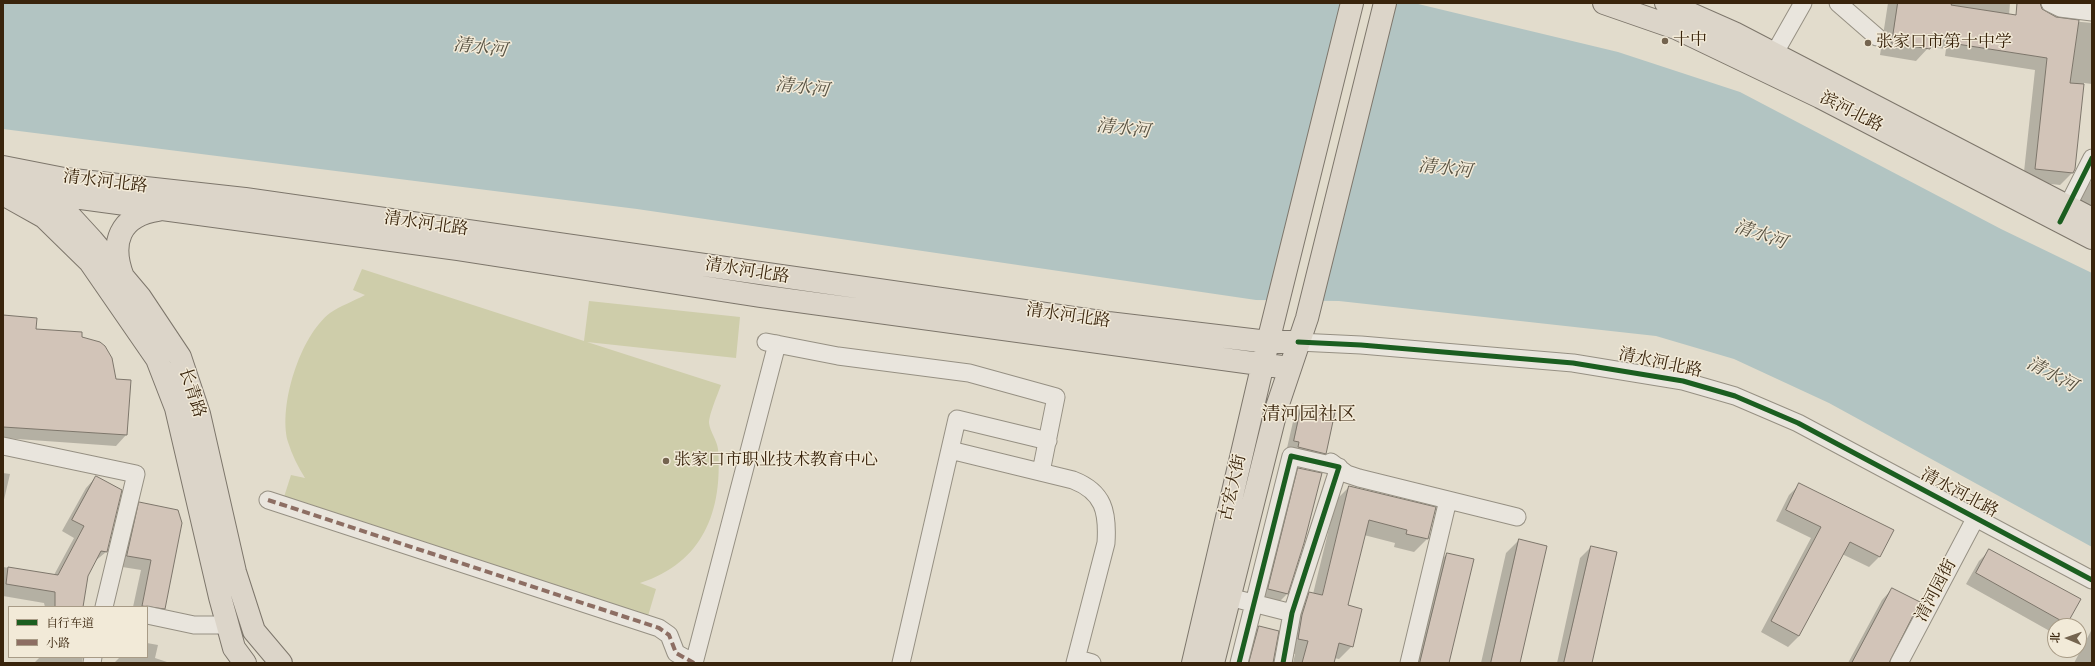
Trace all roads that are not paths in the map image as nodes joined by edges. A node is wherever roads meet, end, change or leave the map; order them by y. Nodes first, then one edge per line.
1 (1352, 3) edge
2 (1385, 3) edge
3 (1604, 3) edge
4 (1666, 3) edge
5 (1802, 3) edge
6 (1838, 3) edge
7 (2050, 3) edge
8 (2092, 12) edge
9 (1877, 37) dead end
10 (1769, 62) junction
11 (2092, 158) edge
12 (7, 174) edge
13 (44, 193) junction
14 (3, 194) edge
15 (161, 209) junction
16 (2064, 214) junction
17 (2092, 219) edge
18 (2092, 238) edge
19 (124, 278) junction
20 (1268, 342) junction
21 (1298, 342) junction
22 (1262, 364) junction
23 (1289, 368) junction
24 (1048, 441) junction
25 (1268, 445) junction
26 (3, 446) edge
27 (950, 450) junction
28 (1339, 467) junction
29 (1041, 472) junction
30 (268, 500) dead end
31 (1448, 500) junction
32 (1517, 517) dead end
33 (1975, 519) junction
34 (2092, 580) edge
35 (1229, 597) junction
36 (1254, 604) junction
37 (106, 606) edge
38 (1292, 613) junction
39 (148, 615) edge
40 (228, 625) junction
41 (266, 645) junction
42 (1082, 662) edge
43 (246, 663) edge
44 (281, 663) edge
45 (694, 663) edge
46 (901, 663) edge
47 (1193, 663) edge
48 (1213, 663) edge
49 (1239, 663) edge
50 (1283, 663) edge
51 (1409, 663) edge
52 (1899, 663) edge

1 - 20 main road, 古宏大街
2 - 21 main road, 古宏大街
3 - 10 main road, 滨河北路
4 - 10 main road, 滨河北路
5 - 10 street
6 - 9 street
7 - 8 street
10 - 16 main road, 滨河北路
11 - 16 street
12 - 13 main road, 长青路
12 - 20 main road, 清水河北路
13 - 15 main road, 清水河北路
13 - 19 main road, 长青路
14 - 40 main road, 长青路
15 - 19 main road
15 - 22 main road, 清水河北路
16 - 17 main road, 滨河北路
16 - 18 main road, 滨河北路
19 - 41 main road, 长青路
20 - 21 main road, 清水河北路
20 - 22 main road, 古宏大街
21 - 23 main road, 古宏大街
21 - 33 street, 清水河北路
22 - 23 main road, 清水河北路
22 - 47 main road, 古宏大街
23 - 25 main road, 古宏大街
24 - 27 street
24 - 29 street
24 - 45 street
25 - 28 street
25 - 35 main road, 古宏大街
26 - 37 street
27 - 29 street
27 - 46 street
28 - 31 street
28 - 36 street
28 - 38 street
29 - 42 street
30 - 45 street
31 - 32 street
31 - 51 street
33 - 34 street, 清水河北路
33 - 52 street, 清河园街
35 - 36 street
35 - 48 main road, 古宏大街
36 - 38 street
36 - 49 street
38 - 50 street
39 - 40 street
40 - 43 main road, 长青路
41 - 43 street
41 - 44 main road, 长青路

